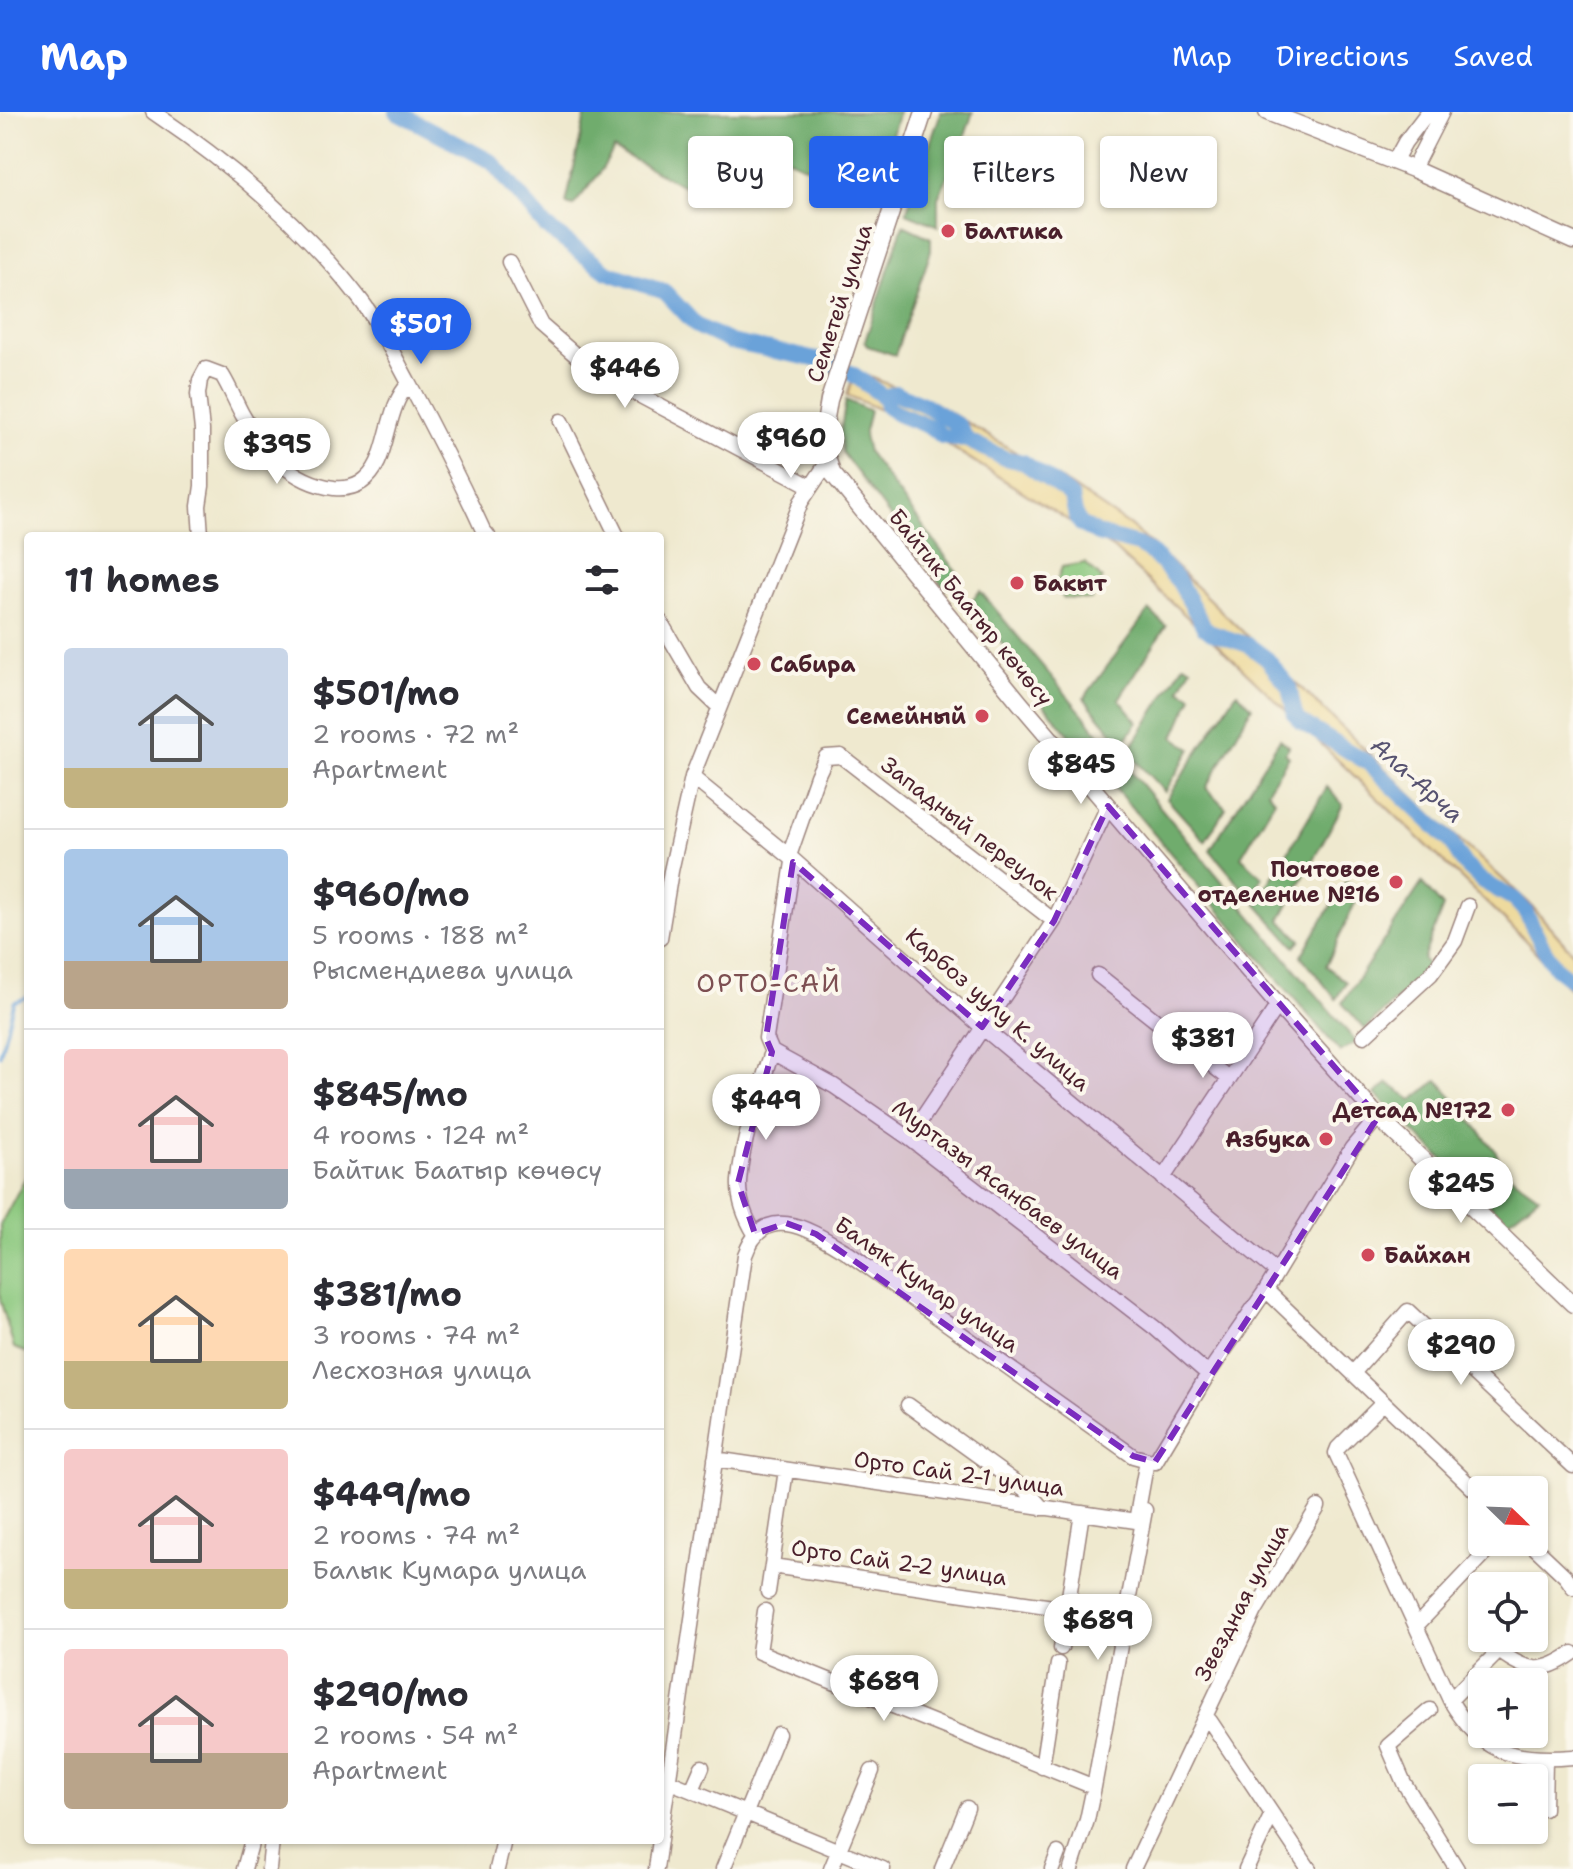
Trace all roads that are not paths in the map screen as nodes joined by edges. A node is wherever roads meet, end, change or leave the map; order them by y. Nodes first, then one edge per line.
1 (153, 112) edge
2 (924, 112) edge
3 (1267, 112) edge
4 (1437, 113) edge
5 (1394, 162) junction
6 (1413, 169) junction
7 (1573, 241) edge
8 (509, 262) dead end
9 (409, 384) junction
10 (561, 421) dead end
11 (827, 463) junction
12 (810, 486) junction
13 (201, 532) edge
14 (485, 532) edge
15 (615, 532) edge
16 (664, 628) edge
17 (718, 706) junction
18 (692, 777) junction
19 (1108, 806) junction
20 (791, 859) junction
21 (1468, 906) dead end
22 (664, 914) edge
23 (1054, 921) junction
24 (1098, 975) dead end
25 (1278, 1005) junction
26 (982, 1027) junction
27 (1364, 1036) dead end
28 (772, 1052) junction
29 (1227, 1077) junction
30 (1378, 1117) junction
31 (909, 1138) junction
32 (1163, 1178) junction
33 (755, 1234) junction
34 (1277, 1272) junction
35 (1266, 1290) junction
36 (1573, 1304) edge
37 (1353, 1373) junction
38 (1208, 1374) junction
39 (1383, 1403) junction
40 (908, 1405) dead end
41 (715, 1459) junction
42 (1151, 1461) junction
43 (1573, 1466) edge
44 (786, 1470) junction
45 (1468, 1484) edge
46 (1318, 1507) dead end
47 (1042, 1508) junction
48 (1082, 1513) junction
49 (1483, 1556) edge
50 (1545, 1556) edge
51 (772, 1566) junction
52 (1571, 1578) edge
53 (768, 1592) dead end
54 (1067, 1609) junction
55 (765, 1611) dead end
56 (1417, 1625) junction
57 (1061, 1648) dead end
58 (1573, 1653) edge
59 (1058, 1664) dead end
60 (1450, 1700) junction
61 (1430, 1710) dead end
62 (1204, 1719) junction
63 (778, 1734) dead end
64 (1573, 1757) edge
65 (1545, 1759) junction
66 (1545, 1764) edge
67 (702, 1767) dead end
68 (1042, 1767) junction
69 (872, 1771) dead end
70 (668, 1781) junction
71 (1094, 1787) junction
72 (692, 1790) junction
73 (967, 1808) dead end
74 (664, 1810) edge
75 (745, 1813) junction
76 (1272, 1814) junction
77 (251, 1844) edge
78 (271, 1844) edge
79 (503, 1844) edge
80 (659, 1844) edge
81 (839, 1851) junction
82 (1058, 1853) dead end
83 (245, 1867) edge
84 (268, 1869) edge
85 (497, 1869) edge
86 (656, 1869) edge
87 (723, 1869) edge
88 (831, 1869) edge
89 (883, 1869) edge
90 (942, 1869) edge
91 (1052, 1869) edge
92 (1071, 1869) edge
93 (1133, 1869) edge
94 (1246, 1869) edge
95 (1309, 1869) edge
96 (1457, 1869) edge

1 - 9 street
2 - 11 main road, Семетей улица
3 - 5 main road
4 - 5 street
4 - 6 street
5 - 6 main road
6 - 7 main road
8 - 12 street
9 - 13 street
9 - 14 street
10 - 15 street
11 - 12 street
11 - 19 main road, Байтик Баатыр көчөсү
12 - 17 street
16 - 17 street
17 - 18 street
18 - 20 street, Карбоз уулу К. улица
18 - 22 street
19 - 23 street, Западный переулок
19 - 25 main road, Байтик Баатыр көчөсү
20 - 23 street, Западный переулок
20 - 26 street, Карбоз уулу К. улица
20 - 28 street
21 - 27 street
23 - 26 street, Западный переулок
24 - 29 street
25 - 29 street
25 - 30 main road, Байтик Баатыр көчөсү
26 - 31 street, Западный переулок
26 - 32 street, Карбоз уулу К. улица
28 - 31 street, Муртазы Асанбаев улица
28 - 33 street
29 - 32 street
30 - 34 street
30 - 36 main road, Байтик Баатыр көчөсү
31 - 38 street, Муртазы Асанбаев улица
32 - 34 street, Карбоз уулу К. улица
33 - 41 street
33 - 42 street, Балык Кумар улица
34 - 35 street
35 - 37 street
35 - 38 street
37 - 39 street
37 - 43 street
38 - 42 street
39 - 45 street
39 - 56 street
40 - 47 street
41 - 44 street, Орто Сай 2-1 улица
41 - 70 street
42 - 48 street, Орто Сай 2-1 улица
42 - 71 street
44 - 47 street, Орто Сай 2-1 улица
44 - 51 street, Орто Сай 2-2 улица
46 - 62 street, Звездная улица
47 - 48 street, Орто Сай 2-1 улица
48 - 54 street
49 - 56 street
50 - 52 street
51 - 53 street, Орто Сай 2-2 улица
51 - 54 street, Орто Сай 2-2 улица
54 - 57 street
55 - 68 street
56 - 60 street
58 - 60 street
59 - 68 street
60 - 65 street
61 - 96 street
62 - 76 street
62 - 93 street, Звездная улица
63 - 75 street
64 - 65 street
65 - 66 street
67 - 72 street
68 - 71 street
69 - 81 street
70 - 72 street
70 - 74 street
71 - 92 street
72 - 75 street
73 - 90 street
75 - 81 street
75 - 87 street
76 - 94 street
76 - 95 street
77 - 83 street
78 - 84 street
79 - 85 street
80 - 86 street
81 - 88 street
81 - 89 street
82 - 91 street
83 - 84 street

